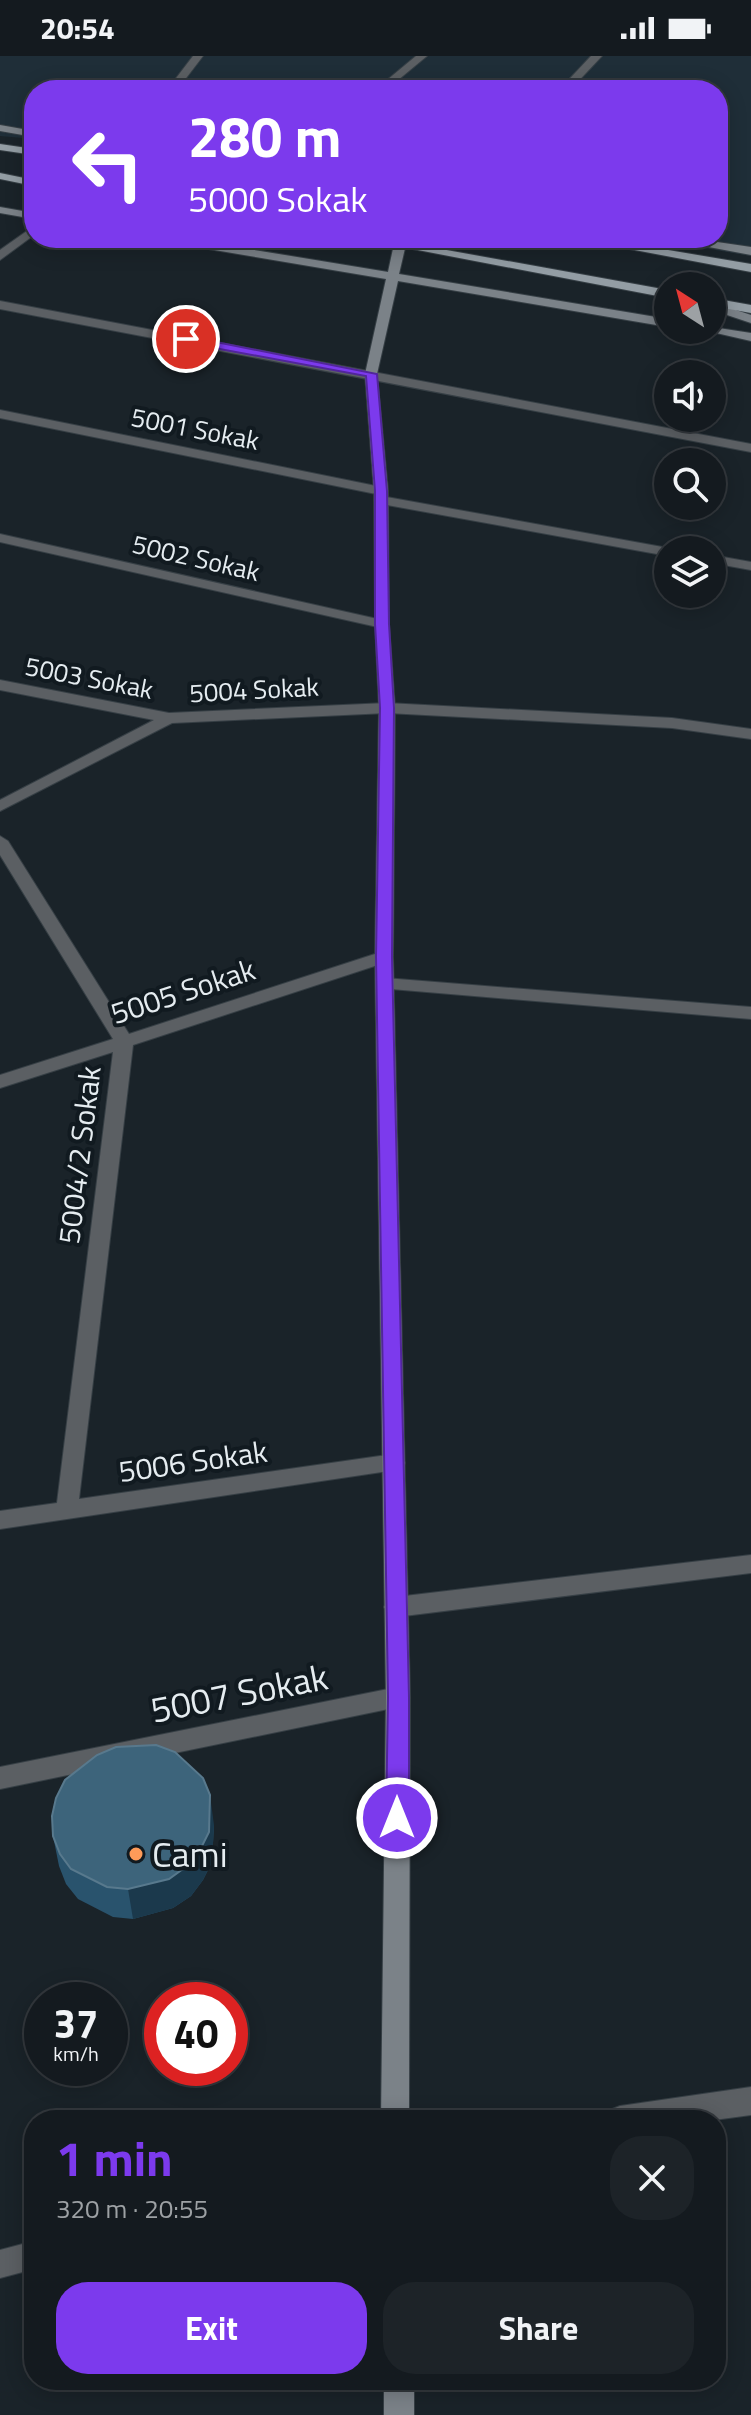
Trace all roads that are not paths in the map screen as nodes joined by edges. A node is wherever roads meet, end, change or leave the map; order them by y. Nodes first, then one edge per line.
1 (198, 56) edge
2 (422, 56) edge
3 (597, 56) edge
4 (180, 80) edge
5 (392, 80) edge
6 (574, 80) edge
7 (0, 128) edge
8 (24, 132) edge
9 (0, 147) edge
10 (24, 151) edge
11 (0, 176) edge
12 (24, 181) edge
13 (0, 210) edge
14 (24, 214) edge
15 (24, 237) edge
16 (728, 247) edge
17 (218, 248) edge
18 (399, 248) edge
19 (421, 248) edge
20 (635, 248) edge
21 (751, 251) edge
22 (0, 256) edge
23 (751, 268) edge
24 (391, 278) junction
25 (654, 291) edge
26 (0, 305) edge
27 (726, 306) edge
28 (726, 309) edge
29 (751, 309) edge
30 (751, 319) edge
31 (654, 321) edge
32 (726, 333) edge
33 (751, 337) edge
34 (371, 374) junction
35 (0, 414) edge
36 (751, 448) edge
37 (381, 496) junction
38 (0, 538) edge
39 (654, 549) edge
40 (726, 562) edge
41 (751, 566) edge
42 (382, 624) junction
43 (0, 685) edge
44 (387, 708) junction
45 (169, 718) junction
46 (751, 734) edge
47 (0, 806) edge
48 (0, 841) edge
49 (384, 957) junction
50 (385, 984) junction
51 (751, 1013) edge
52 (124, 1041) junction
53 (0, 1082) edge
54 (394, 1463) junction
55 (67, 1510) junction
56 (0, 1520) edge
57 (751, 1564) edge
58 (396, 1607) junction
59 (398, 1697) junction
60 (0, 1778) edge
61 (751, 2101) edge
62 (395, 2110) edge
63 (689, 2110) edge
64 (24, 2258) edge
65 (0, 2264) edge
66 (399, 2390) edge
67 (399, 2415) edge

1 - 4 street
2 - 5 street
3 - 6 street
7 - 8 street
9 - 10 main road
11 - 12 main road
13 - 14 street
15 - 22 street
16 - 21 street
17 - 24 street
18 - 24 street
19 - 25 main road
20 - 23 main road
24 - 31 street
24 - 34 street
26 - 34 street
27 - 29 main road
28 - 30 street
32 - 33 street
34 - 36 street
34 - 37 street
35 - 37 street, 5001 Sokak
37 - 39 street, 5001 Sokak
37 - 42 street
38 - 42 street, 5002 Sokak
40 - 41 street
42 - 44 street
43 - 45 street, 5003 Sokak
44 - 45 street, 5004 Sokak
44 - 46 street, 5004 Sokak
44 - 49 street
45 - 47 street, 5004 Sokak
48 - 52 street, 5004/2 Sokak
49 - 50 street
49 - 52 street, 5005 Sokak
50 - 51 street
50 - 54 street
52 - 53 street, 5005 Sokak
52 - 55 street, 5004/2 Sokak
54 - 55 street, 5006 Sokak
54 - 58 street
55 - 56 street, 5006 Sokak
57 - 58 street
58 - 59 street
59 - 60 street, 5007 Sokak
59 - 62 street
61 - 63 street
64 - 65 street
66 - 67 street

